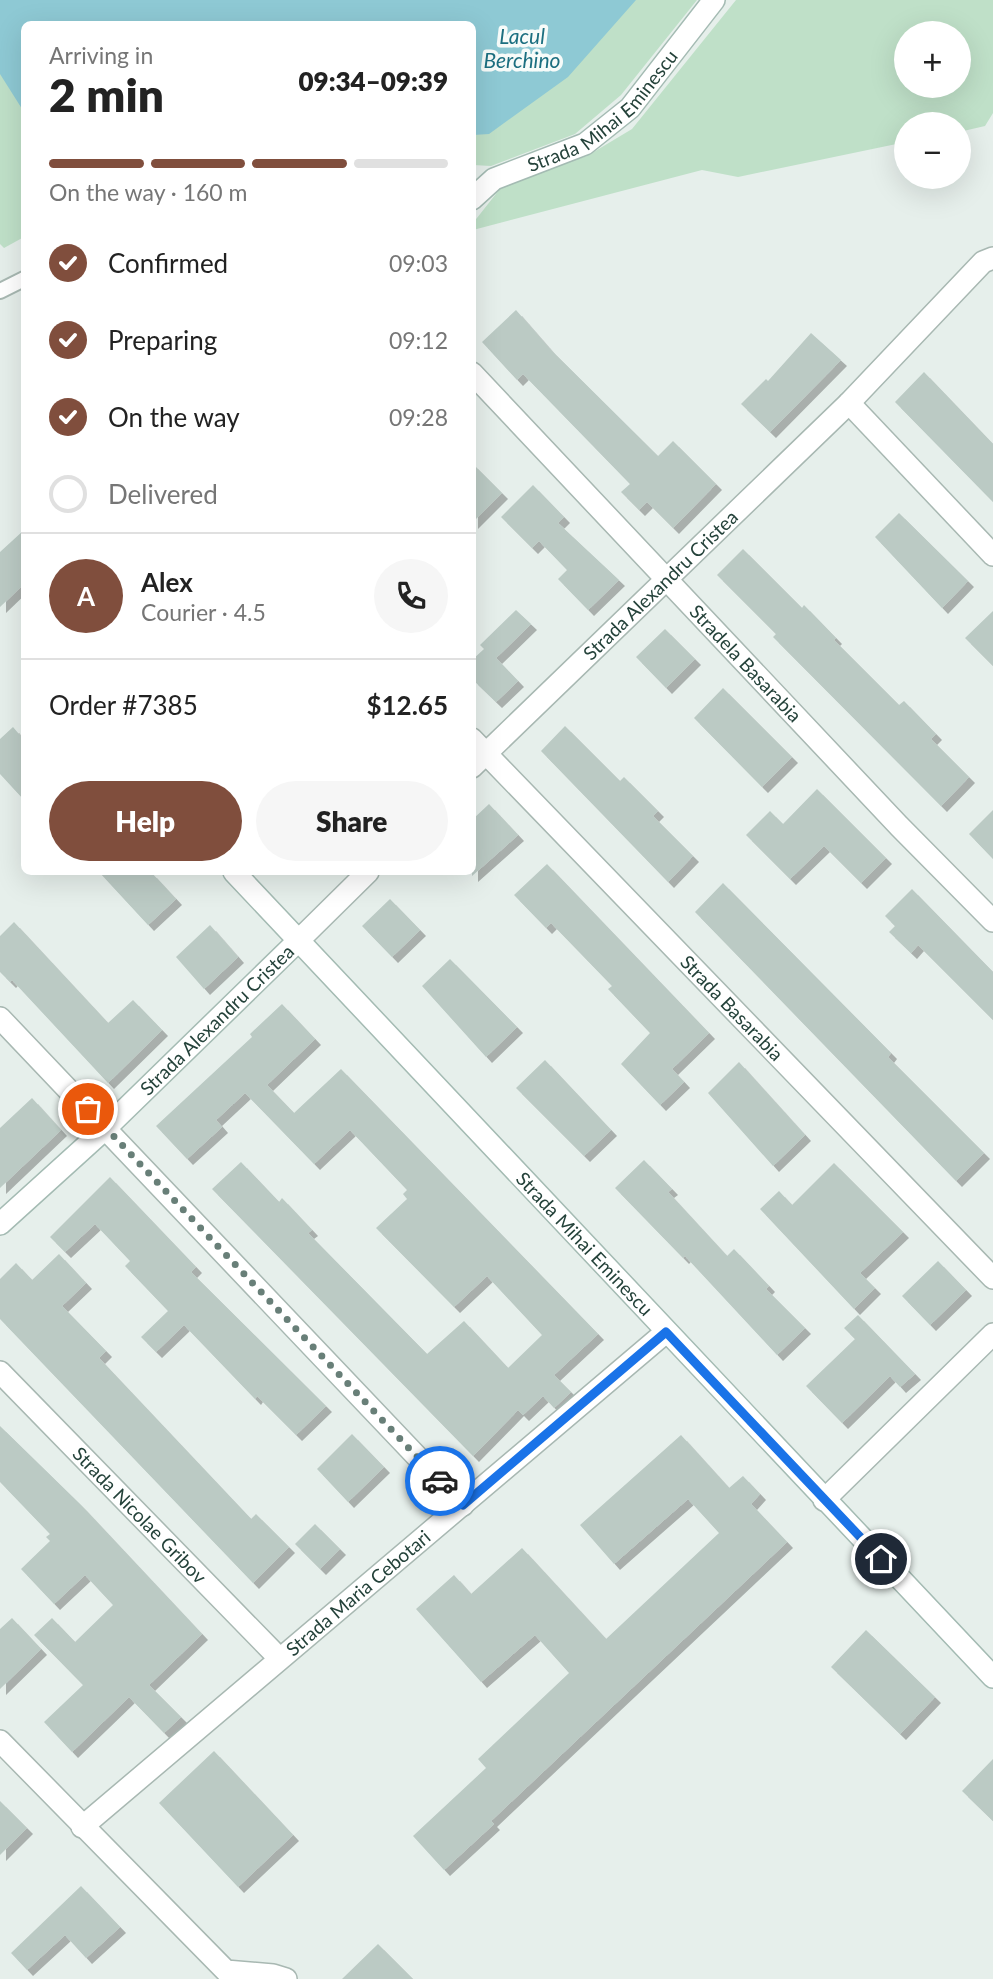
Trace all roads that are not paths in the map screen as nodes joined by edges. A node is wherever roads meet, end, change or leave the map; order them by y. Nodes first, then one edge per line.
1 (714, 0) edge
2 (483, 180) edge
3 (993, 258) edge
4 (21, 280) edge
5 (0, 290) edge
6 (476, 377) edge
7 (849, 403) junction
8 (993, 555) edge
9 (667, 580) junction
10 (477, 753) edge
11 (237, 875) edge
12 (365, 875) edge
13 (993, 921) edge
14 (298, 942) junction
15 (0, 1018) edge
16 (106, 1128) junction
17 (0, 1224) edge
18 (993, 1278) edge
19 (666, 1332) junction
20 (993, 1335) edge
21 (0, 1372) edge
22 (824, 1500) junction
23 (463, 1505) junction
24 (279, 1658) junction
25 (993, 1676) edge
26 (0, 1741) edge
27 (82, 1827) junction
28 (286, 1979) edge

1 - 2 street, Strada Mihai Eminescu
3 - 7 street, Strada Alexandru Cristea
4 - 5 lane
6 - 9 street, Stradela Basarabia
7 - 8 street
7 - 9 street, Strada Alexandru Cristea
9 - 10 street, Strada Alexandru Cristea
9 - 13 street, Stradela Basarabia
10 - 18 street, Strada Basarabia
11 - 14 street, Strada Mihai Eminescu
12 - 14 street, Strada Alexandru Cristea
14 - 16 street, Strada Alexandru Cristea
14 - 19 street, Strada Mihai Eminescu
15 - 16 street
16 - 17 street, Strada Alexandru Cristea
16 - 23 street
19 - 22 street, Strada Mihai Eminescu
19 - 23 street, Strada Maria Cebotari
20 - 22 street
21 - 24 street, Strada Nicolae Gribov
22 - 25 street, Strada Mihai Eminescu
23 - 24 street, Strada Maria Cebotari
24 - 27 street, Strada Maria Cebotari
26 - 27 street
27 - 28 street

